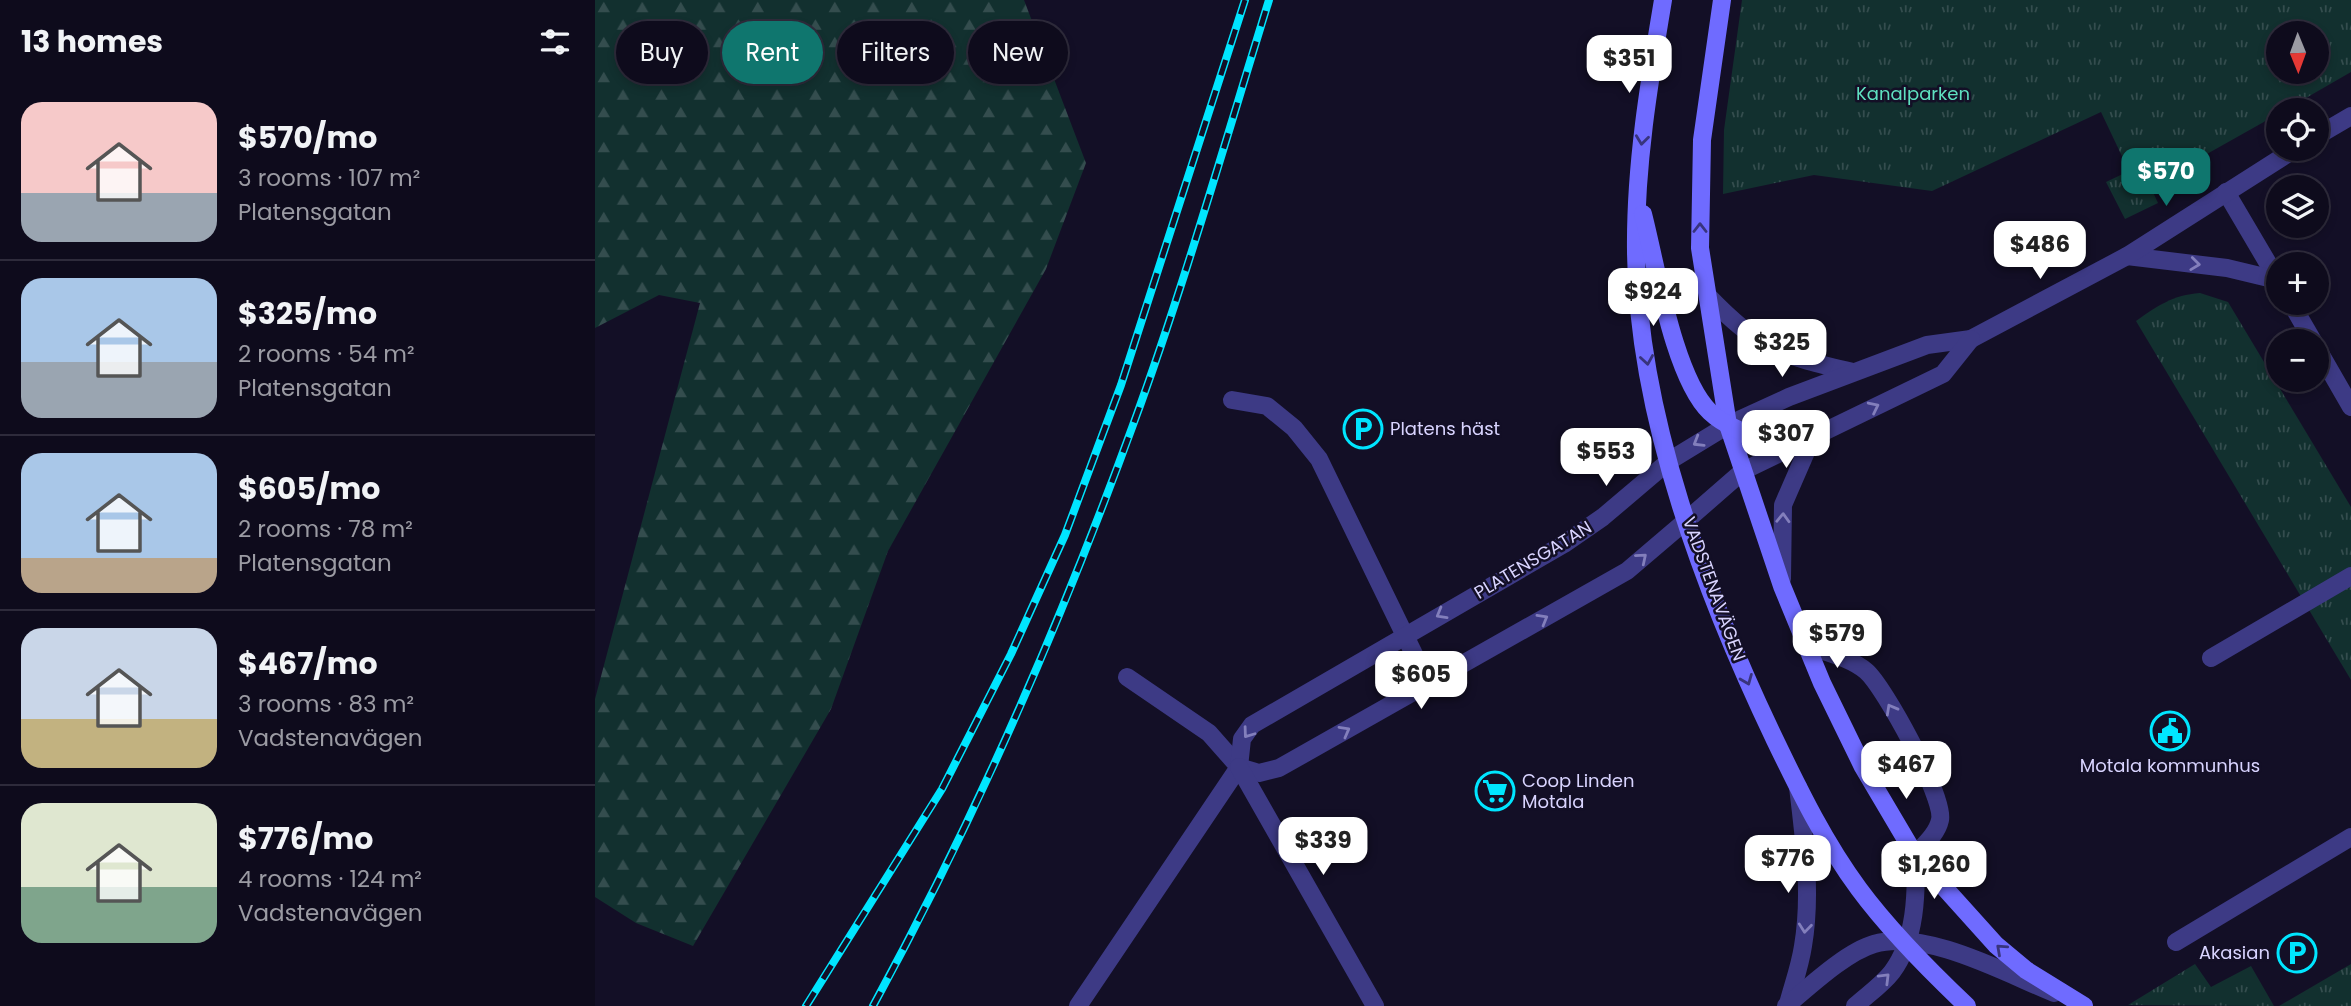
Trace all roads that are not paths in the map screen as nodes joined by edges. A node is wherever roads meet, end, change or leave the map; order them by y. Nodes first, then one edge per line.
1 (1663, 0) edge
2 (1722, 0) edge
3 (2351, 116) edge
4 (2329, 129) edge
5 (2276, 161) edge
6 (2226, 192) junction
7 (1638, 194) junction
8 (2127, 256) junction
9 (2266, 260) edge
10 (2266, 278) edge
11 (1708, 296) junction
12 (1971, 339) junction
13 (2329, 369) edge
14 (1853, 372) junction
15 (1232, 400) dead end
16 (2351, 407) edge
17 (1728, 425) junction
18 (1813, 436) junction
19 (1788, 447) junction
20 (1669, 461) junction
21 (1743, 471) junction
22 (1688, 519) junction
23 (2351, 576) edge
24 (1782, 586) junction
25 (1404, 635) junction
26 (1806, 645) junction
27 (2211, 658) dead end
28 (1127, 677) dead end
29 (1429, 685) junction
30 (1239, 767) junction
31 (1798, 787) junction
32 (2351, 837) edge
33 (1915, 855) junction
34 (2176, 942) dead end
35 (1905, 943) junction
36 (2081, 1004) edge
37 (1787, 1005) edge
38 (1078, 1006) edge
39 (1375, 1006) edge
40 (1856, 1006) edge
41 (1967, 1006) edge

1 -> 7 main road, VADSTENAVÄGEN
11 -> 2 main road
3 - 4 street
5 - 6 street, PLATENSGATAN
6 - 8 street, PLATENSGATAN
6 - 9 street
7 - 17 main road, VADSTENAVÄGEN
7 -> 20 main road, VADSTENAVÄGEN
8 -> 10 street
8 - 12 street, PLATENSGATAN
11 - 14 street
11 - 17 main road
12 - 14 street, PLATENSGATAN
18 -> 12 street, PLATENSGATAN
13 - 16 street
14 - 17 street, PLATENSGATAN
15 - 25 street
17 - 19 main road, VADSTENAVÄGEN
17 -> 20 street, PLATENSGATAN
17 - 21 main road
18 - 19 street, PLATENSGATAN
24 -> 18 street
19 - 21 street, PLATENSGATAN
20 - 22 main road, VADSTENAVÄGEN
20 -> 25 street, PLATENSGATAN
21 - 22 street, PLATENSGATAN
21 - 24 main road
29 -> 22 street, PLATENSGATAN
22 -> 31 main road, VADSTENAVÄGEN
23 - 27 street
24 - 26 main road
25 - 29 street
25 -> 30 street, PLATENSGATAN
26 - 33 main road
33 -> 26 street
28 - 30 street
30 -> 29 street, PLATENSGATAN
30 - 38 street, PLATENSGATAN
30 - 39 street
31 - 35 main road, VADSTENAVÄGEN
31 -> 37 street
32 - 34 street
33 - 35 street
36 -> 33 main road
35 - 36 street
35 - 37 street
40 -> 35 street
35 - 41 main road, VADSTENAVÄGEN

